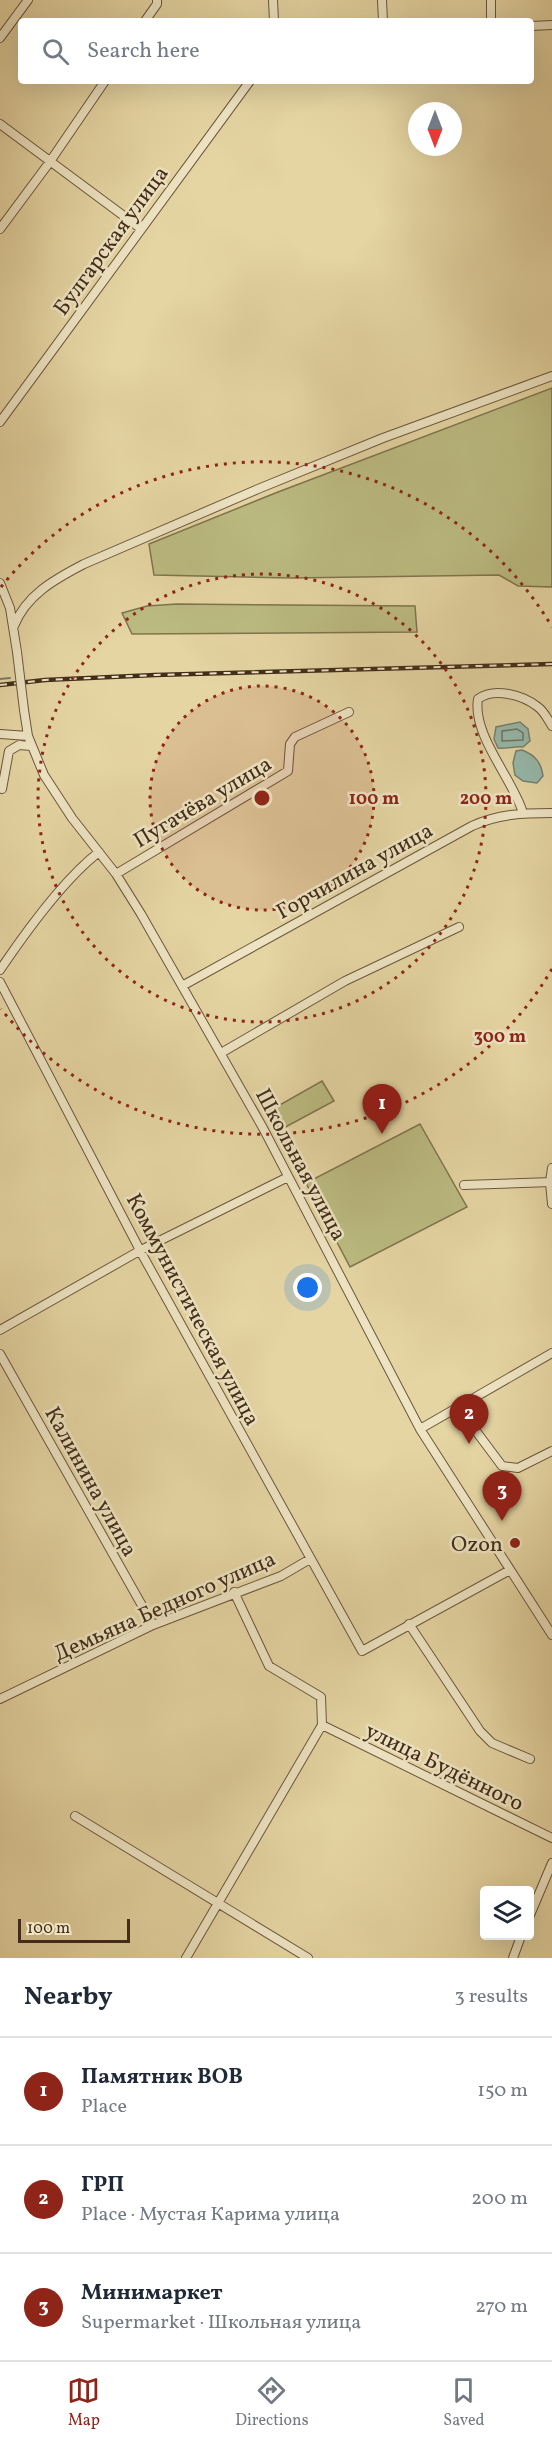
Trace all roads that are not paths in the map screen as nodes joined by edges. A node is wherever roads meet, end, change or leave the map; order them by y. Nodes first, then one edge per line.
1 (28, 0) edge
2 (157, 0) edge
3 (273, 0) edge
4 (382, 0) edge
5 (491, 0) edge
6 (147, 18) edge
7 (274, 18) edge
8 (383, 18) edge
9 (491, 18) edge
10 (552, 25) edge
11 (534, 26) edge
12 (0, 38) edge
13 (103, 84) edge
14 (248, 84) edge
15 (0, 124) edge
16 (50, 162) junction
17 (140, 228) junction
18 (0, 229) edge
19 (552, 376) edge
20 (0, 422) edge
21 (0, 582) edge
22 (14, 626) junction
23 (349, 712) dead end
24 (552, 726) edge
25 (0, 734) edge
26 (28, 736) junction
27 (31, 746) junction
28 (2, 789) dead end
29 (523, 813) junction
30 (552, 813) edge
31 (99, 852) junction
32 (116, 874) junction
33 (459, 927) dead end
34 (0, 970) edge
35 (0, 982) edge
36 (182, 986) junction
37 (220, 1053) junction
38 (552, 1168) edge
39 (288, 1177) junction
40 (551, 1182) edge
41 (464, 1185) dead end
42 (552, 1204) edge
43 (141, 1250) junction
44 (0, 1330) edge
45 (552, 1353) edge
46 (0, 1354) edge
47 (461, 1405) junction
48 (420, 1429) junction
49 (552, 1451) edge
50 (310, 1559) junction
51 (510, 1570) junction
52 (234, 1592) junction
53 (409, 1624) junction
54 (153, 1626) junction
55 (552, 1635) edge
56 (0, 1699) edge
57 (322, 1725) junction
58 (530, 1759) dead end
59 (75, 1816) dead end
60 (552, 1838) edge
61 (552, 1863) edge
62 (218, 1901) junction
63 (534, 1906) edge
64 (519, 1940) edge
65 (186, 1958) edge
66 (308, 1958) edge
67 (513, 1958) edge

1 - 12 street
2 - 6 street
3 - 7 street
4 - 8 street
5 - 9 street
10 - 11 street
13 - 16 street
14 - 17 street, Булгарская улица
15 - 16 street
16 - 17 street
16 - 18 street
17 - 20 street, Булгарская улица
19 - 22 street
21 - 22 street
22 - 26 street, Школьная улица, bridge
23 - 32 street, Пугачёва улица
24 - 29 street
25 - 26 street
26 - 27 street, Школьная улица
27 - 28 street
27 - 31 street, Школьная улица
29 - 30 street, Горчилина улица
29 - 36 street, Горчилина улица
31 - 32 street, Школьная улица
31 - 34 street
32 - 36 street, Школьная улица
33 - 37 street
35 - 43 street, Коммунистическая улица
36 - 37 street, Школьная улица
37 - 39 street, Школьная улица
38 - 40 street
39 - 43 street
39 - 48 street, Школьная улица
40 - 41 street
40 - 42 street
43 - 44 street
43 - 50 street, Коммунистическая улица
45 - 47 street
46 - 54 street, Калинина улица
47 - 48 street
47 - 49 street
48 - 51 street, Школьная улица
50 - 52 street, Демьяна Бедного улица
50 - 53 street, Коммунистическая улица
51 - 53 street
51 - 55 street, Школьная улица
52 - 54 street, Демьяна Бедного улица
52 - 57 street
53 - 58 street
54 - 56 street, Демьяна Бедного улица
57 - 60 street, улица Будённого
57 - 62 street
59 - 62 street
61 - 63 street
62 - 65 street
62 - 66 street
64 - 67 street

